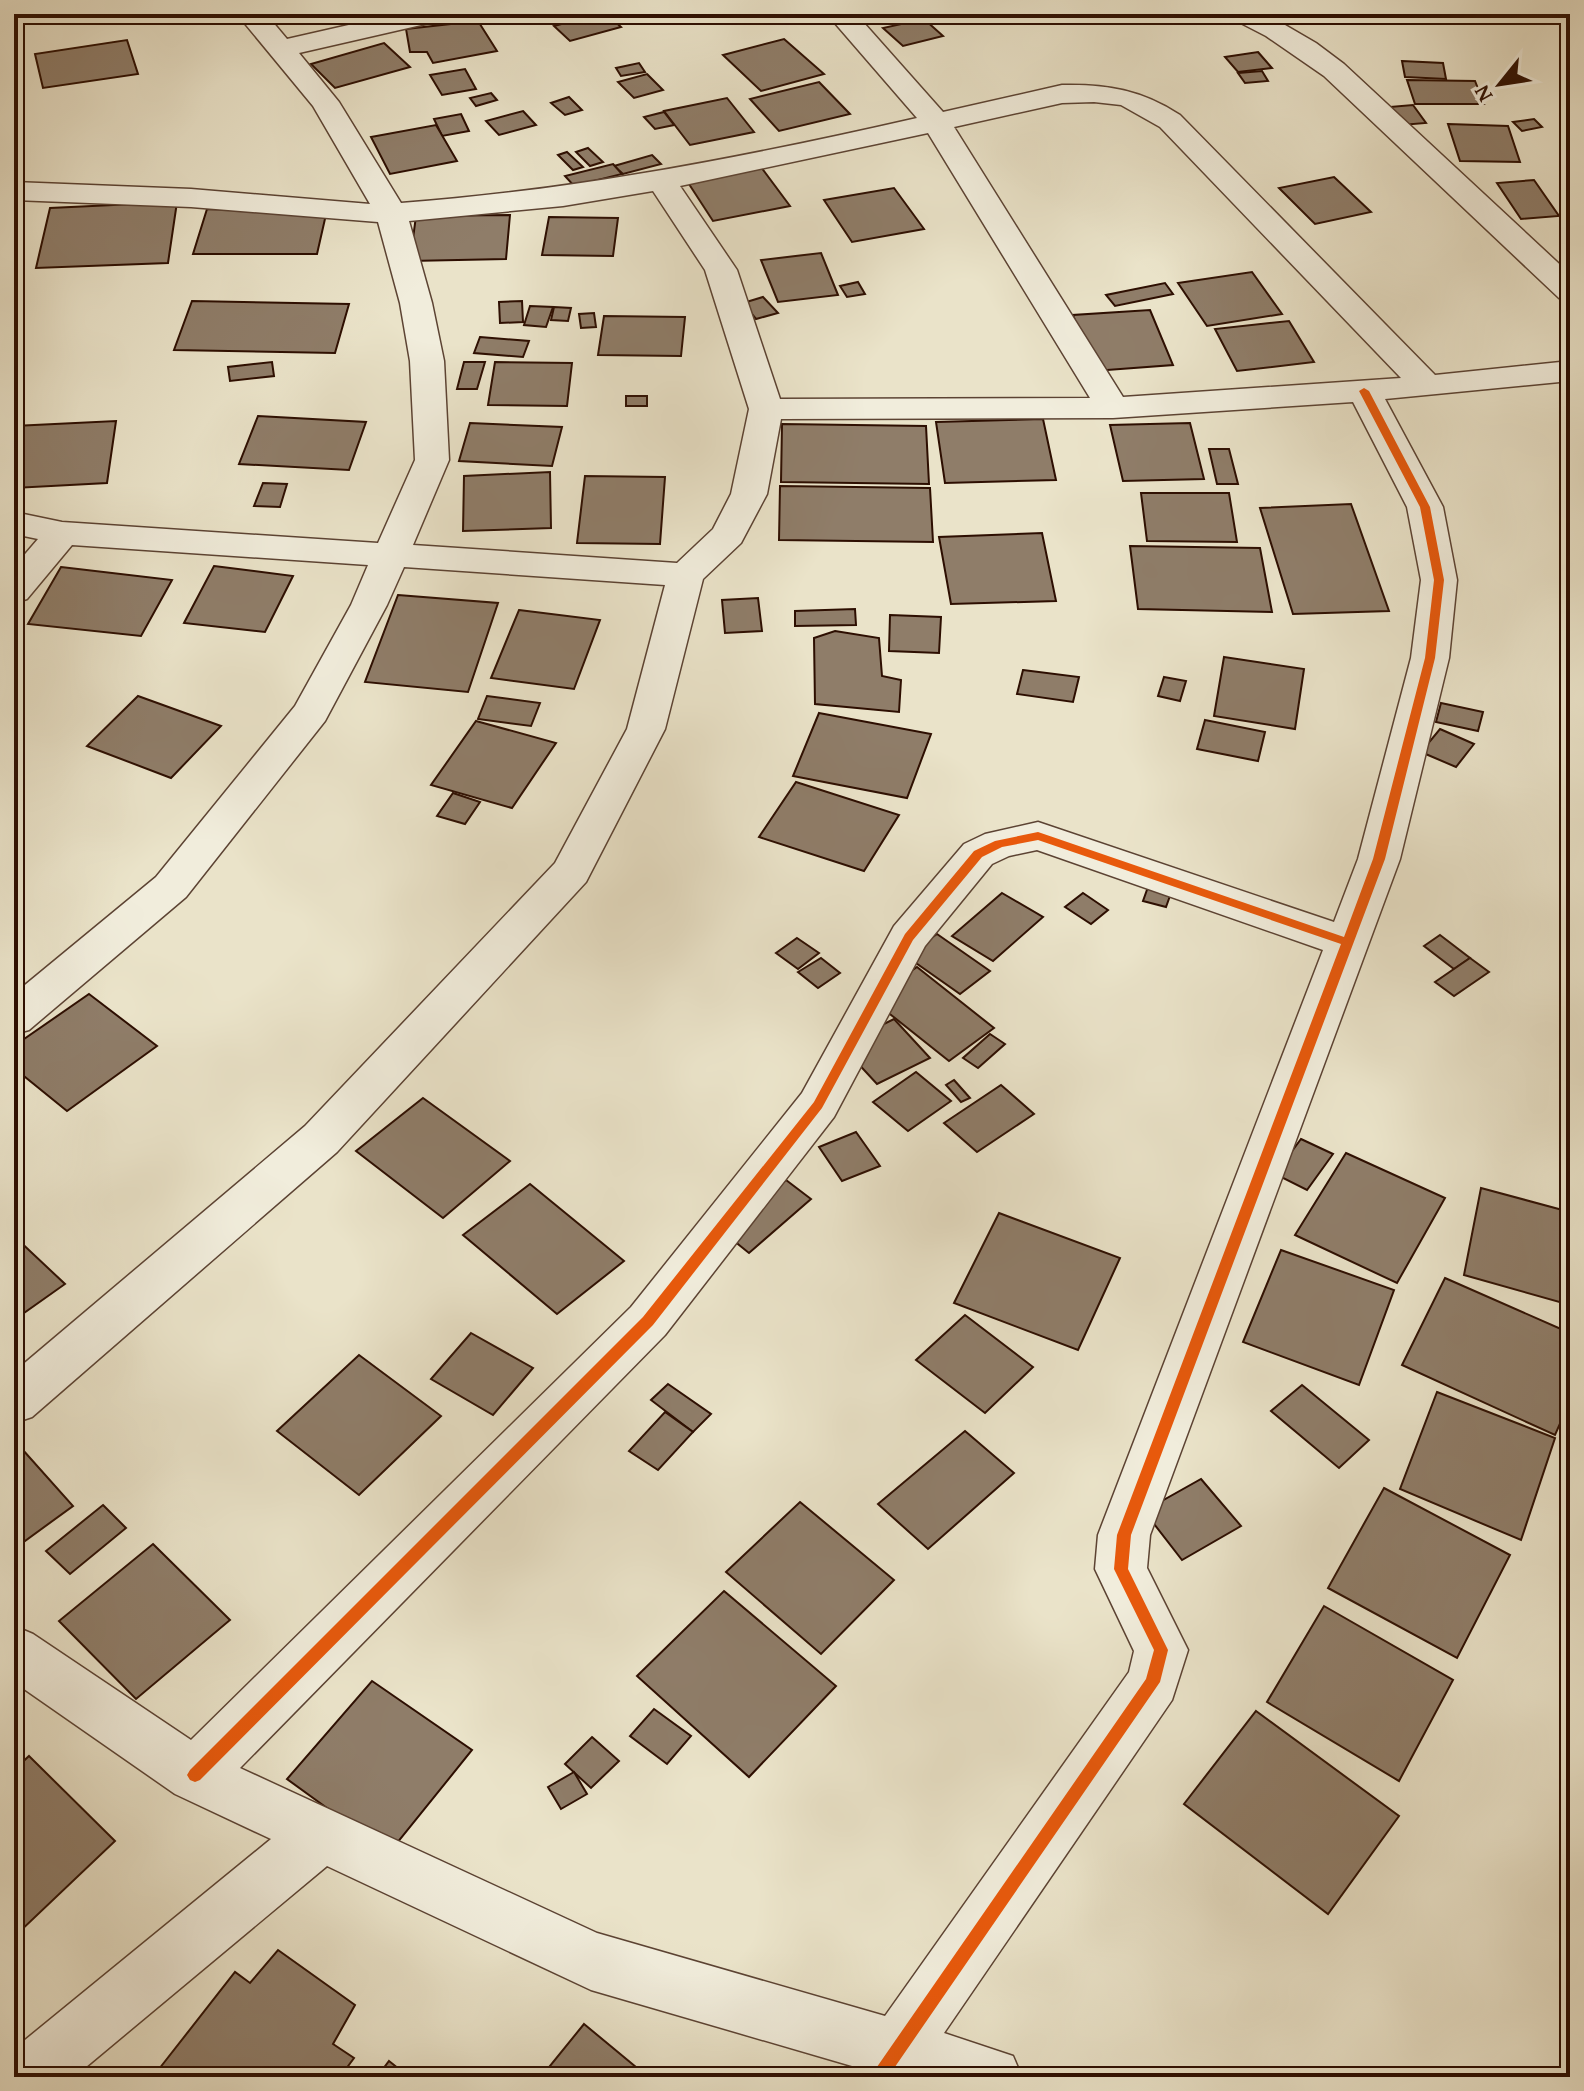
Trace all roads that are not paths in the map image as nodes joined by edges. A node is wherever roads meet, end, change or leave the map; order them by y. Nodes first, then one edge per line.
1 (251, 14) edge
2 (433, 14) edge
3 (841, 14) edge
4 (1245, 14) edge
5 (280, 49) junction
6 (936, 122) junction
7 (661, 181) junction
8 (14, 191) edge
9 (391, 213) junction
10 (1570, 291) edge
11 (1570, 371) edge
12 (1427, 386) junction
13 (1364, 391) junction
14 (1113, 408) junction
15 (766, 409) junction
16 (14, 523) edge
17 (62, 533) junction
18 (390, 557) junction
19 (686, 575) junction
20 (14, 591) edge
21 (1347, 942) junction
22 (14, 1018) edge
23 (14, 1402) edge
24 (14, 1651) edge
25 (195, 1775) junction
26 (320, 1835) junction
27 (886, 2063) edge
28 (27, 2077) edge
29 (992, 2077) edge

1 - 5 street
2 - 5 street
3 - 6 street
4 - 10 street
5 - 9 street
6 - 7 street
6 - 12 street
6 - 14 street
7 - 9 street
7 - 15 street
8 - 9 street
9 - 18 street
11 - 12 street
12 - 13 street
13 - 14 street
13 - 21 street
14 - 15 street
15 - 19 street
16 - 17 street
17 - 18 street
17 - 20 street
18 - 19 street
18 - 22 street
19 - 23 street
21 - 25 street
21 - 27 street
24 - 25 street
25 - 26 street
26 - 27 street
26 - 28 street
27 - 29 street

